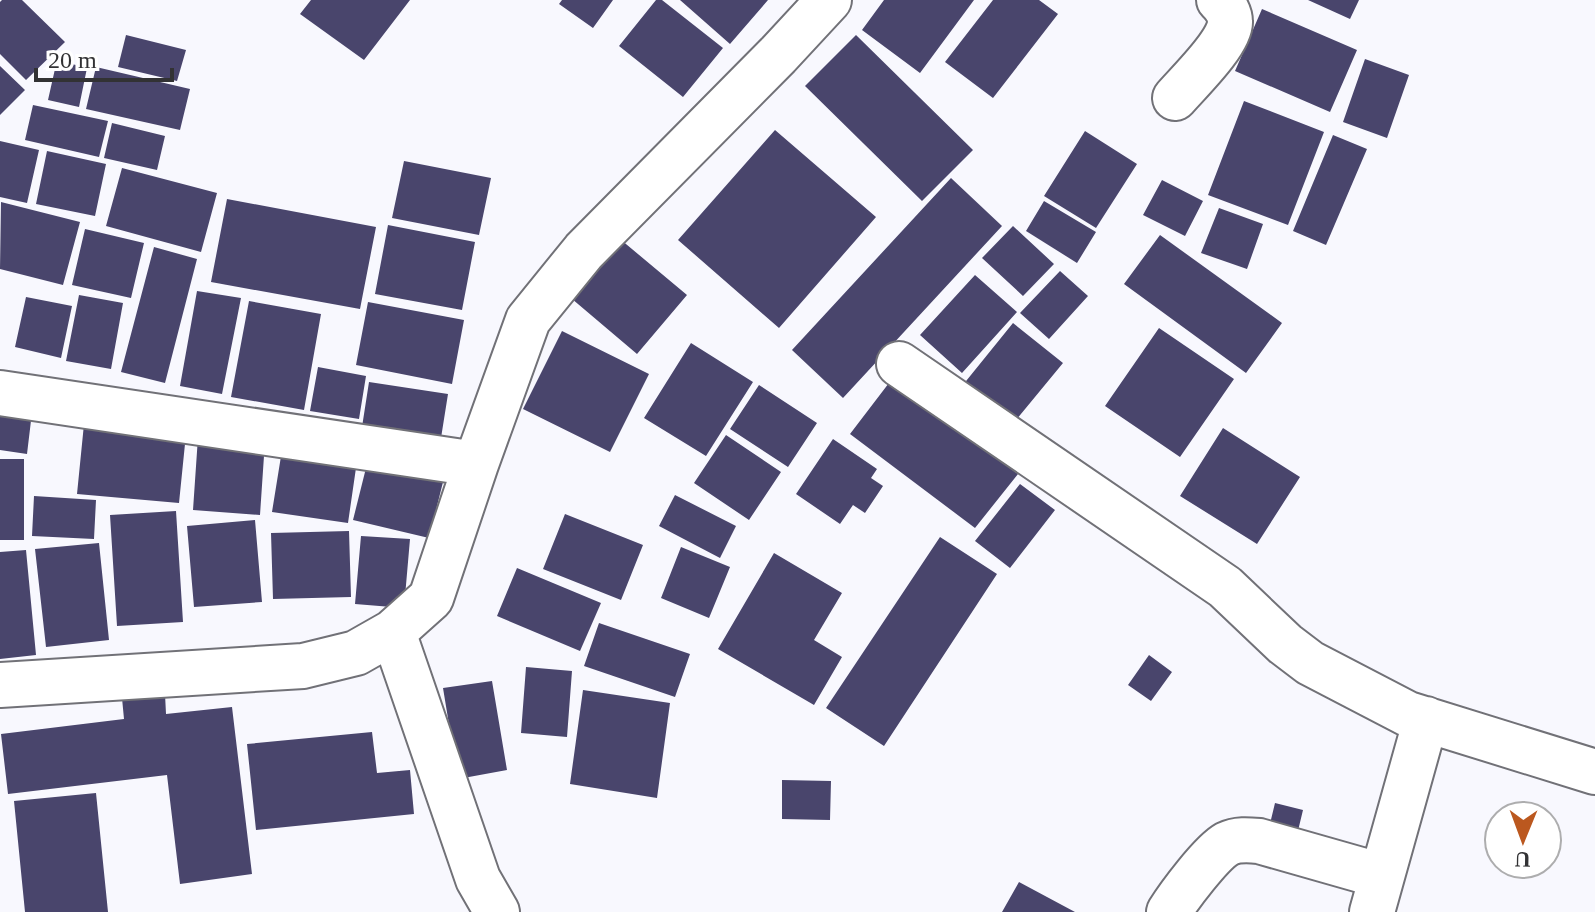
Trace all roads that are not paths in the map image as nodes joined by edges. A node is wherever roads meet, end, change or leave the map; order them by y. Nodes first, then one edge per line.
1 (1219, 0) edge
2 (818, 3) edge
3 (1175, 98) dead end
4 (899, 364) dead end
5 (0, 393) edge
6 (476, 464) junction
7 (393, 632) junction
8 (0, 685) edge
9 (1426, 719) junction
10 (1595, 772) edge
11 (1377, 894) edge
12 (497, 912) edge
13 (1169, 912) edge

1 - 3 street
2 - 6 street
4 - 9 street
5 - 6 street
6 - 7 street
7 - 8 street
7 - 12 street
9 - 10 street
9 - 11 street
11 - 13 street

